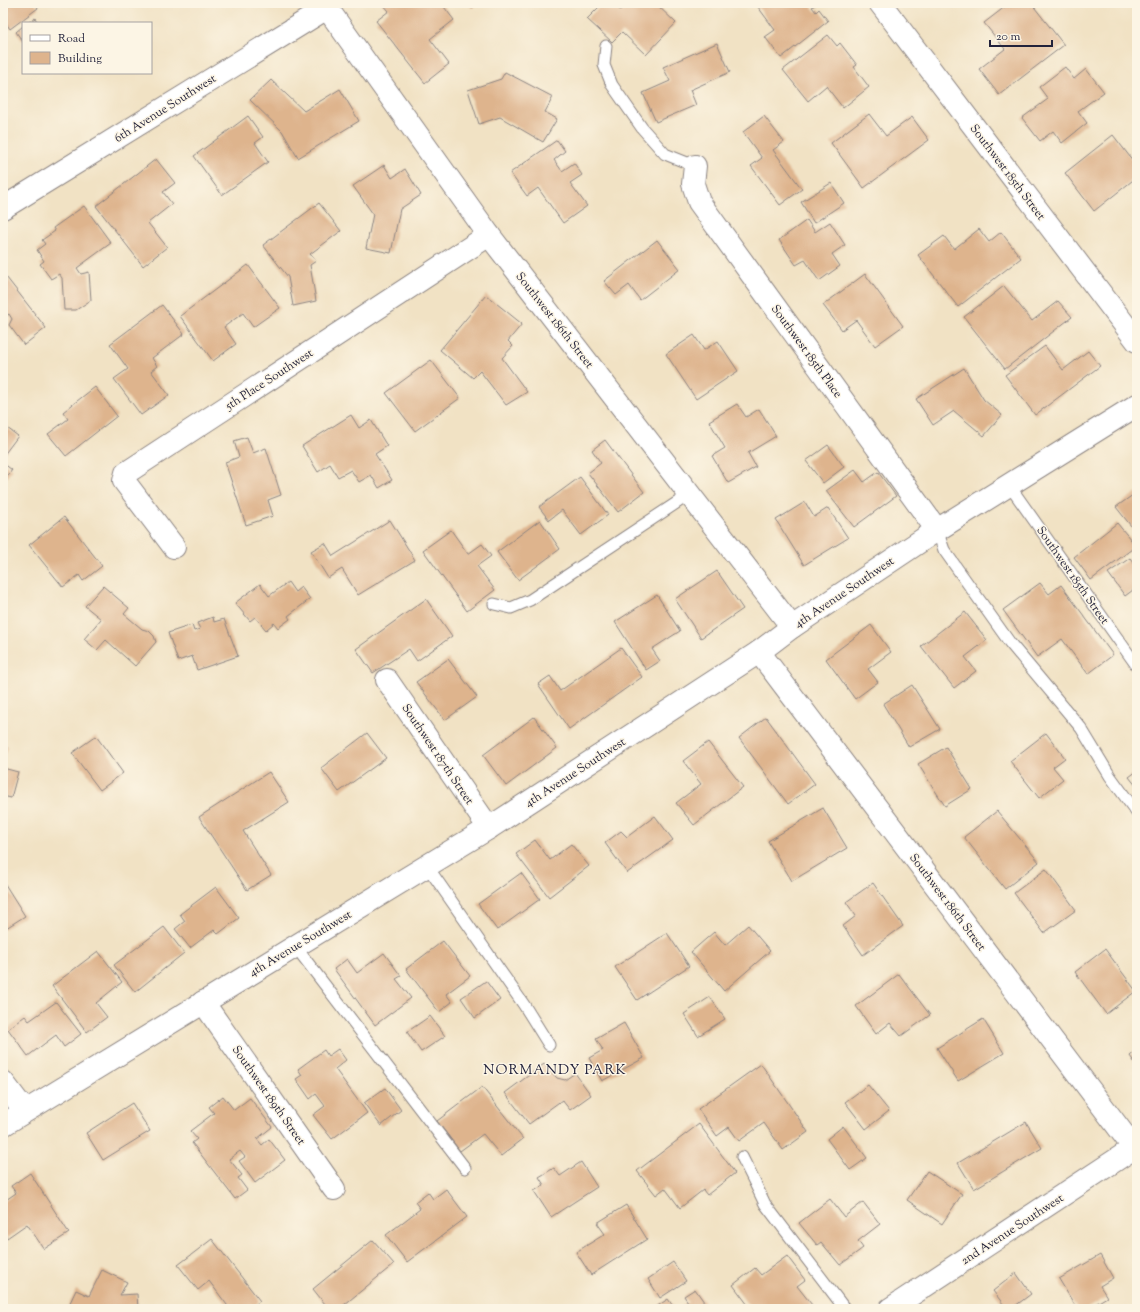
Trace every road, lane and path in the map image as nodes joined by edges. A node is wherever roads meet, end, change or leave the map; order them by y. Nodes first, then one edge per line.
1 (880, 3) edge
2 (327, 6) edge
3 (606, 46) dead end
4 (695, 166) joint
5 (3, 208) edge
6 (489, 235) junction
7 (1137, 341) edge
8 (1137, 405) edge
9 (1009, 485) junction
10 (690, 494) junction
11 (937, 530) junction
12 (174, 547) dead end
13 (494, 604) dead end
14 (792, 627) junction
15 (759, 652) junction
16 (1137, 666) edge
17 (387, 680) dead end
18 (1137, 813) edge
19 (489, 828) junction
20 (427, 866) junction
21 (295, 946) junction
22 (203, 1002) junction
23 (549, 1045) dead end
24 (3, 1082) edge
25 (25, 1111) junction
26 (3, 1125) edge
27 (1135, 1150) edge
28 (742, 1157) dead end
29 (465, 1168) dead end
30 (334, 1189) dead end
31 (844, 1309) edge
32 (890, 1309) edge

1 - 7 street, Southwest 185th Street
2 - 5 street, 6th Avenue Southwest
2 - 6 street, Southwest 186th Street
3 - 4 lane
4 - 11 street, Southwest 185th Place
6 - 10 street, Southwest 186th Street
6 - 12 street, 5th Place Southwest
8 - 9 street, 4th Avenue Southwest
9 - 11 street, 4th Avenue Southwest
9 - 16 lane, Southwest 185th Street
10 - 13 lane
10 - 14 street, Southwest 186th Street
11 - 14 street, 4th Avenue Southwest
11 - 18 lane
14 - 15 street, 4th Avenue Southwest
15 - 19 street, 4th Avenue Southwest
15 - 27 street, Southwest 186th Street
17 - 19 street, Southwest 187th Street
19 - 20 street, 4th Avenue Southwest
20 - 21 street, 4th Avenue Southwest
20 - 23 lane
21 - 22 street, 4th Avenue Southwest
21 - 29 lane
22 - 25 street, 4th Avenue Southwest
22 - 30 street, Southwest 189th Street
24 - 25 street
25 - 26 street, 4th Avenue Southwest
27 - 32 street, 2nd Avenue Southwest
28 - 31 lane

